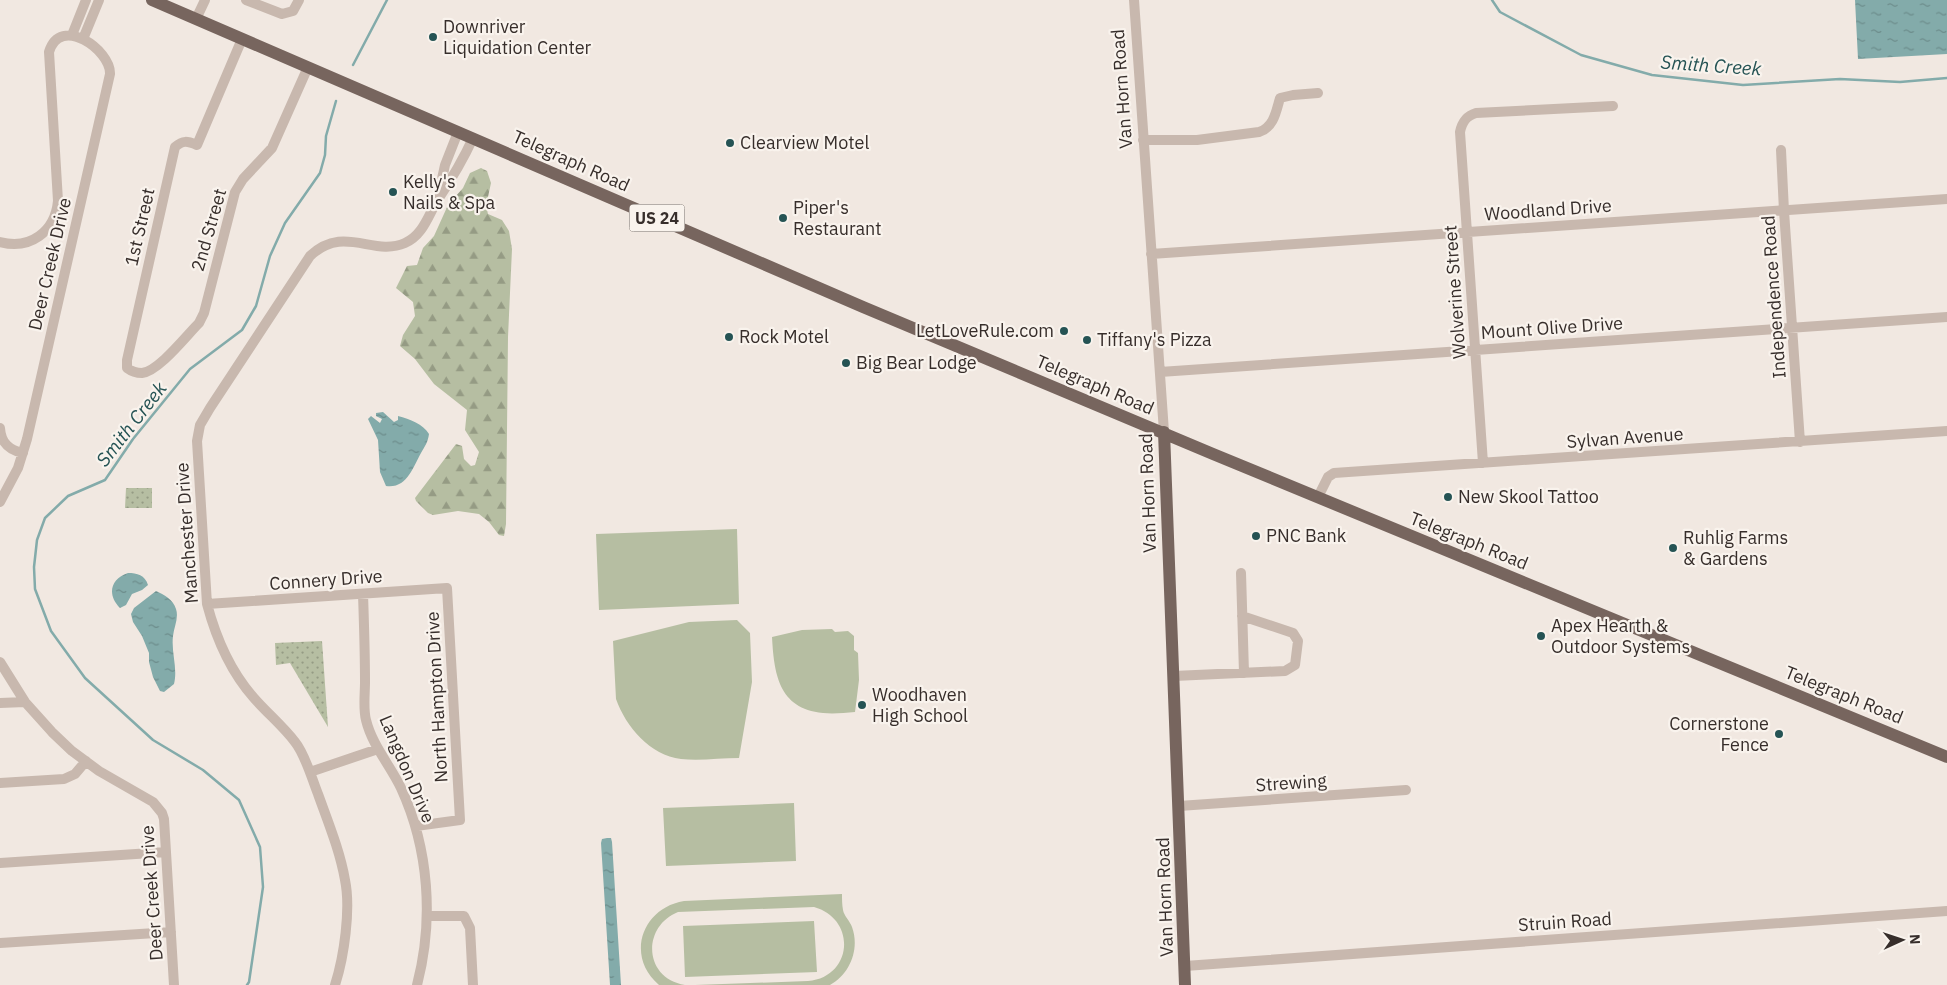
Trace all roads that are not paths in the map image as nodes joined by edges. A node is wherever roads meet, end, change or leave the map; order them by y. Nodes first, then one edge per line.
1 (86, 0) edge
2 (99, 0) edge
3 (152, 0) edge
4 (205, 0) edge
5 (246, 0) edge
6 (299, 0) edge
7 (1134, 0) edge
8 (196, 19) junction
9 (72, 35) junction
10 (83, 39) junction
11 (242, 39) junction
12 (308, 67) junction
13 (1318, 93) dead end
14 (1613, 106) dead end
15 (458, 132) junction
16 (473, 138) junction
17 (1143, 140) junction
18 (1781, 150) dead end
19 (1947, 199) edge
20 (437, 202) junction
21 (1784, 211) junction
22 (1467, 232) junction
23 (0, 242) edge
24 (1151, 254) junction
25 (1947, 317) edge
26 (1793, 327) junction
27 (193, 329) joint
28 (1475, 350) junction
29 (1160, 372) junction
30 (0, 428) edge
31 (1947, 431) edge
32 (1164, 432) junction
33 (1800, 442) junction
34 (23, 453) junction
35 (1483, 463) junction
36 (1318, 497) junction
37 (0, 502) edge
38 (1241, 573) dead end
39 (447, 588) joint
40 (364, 594) junction
41 (207, 604) junction
42 (1242, 616) junction
43 (0, 662) edge
44 (1244, 673) junction
45 (1174, 676) junction
46 (26, 702) junction
47 (0, 703) edge
48 (378, 749) junction
49 (1947, 757) edge
50 (86, 762) junction
51 (310, 772) junction
52 (0, 783) edge
53 (1406, 790) dead end
54 (1179, 806) junction
55 (416, 826) junction
56 (166, 852) junction
57 (0, 863) edge
58 (1947, 911) edge
59 (428, 916) junction
60 (171, 932) junction
61 (0, 943) edge
62 (1184, 966) junction
63 (174, 985) edge
64 (335, 985) edge
65 (417, 985) edge
66 (473, 985) edge
67 (1185, 985) edge

1 - 9 street
2 - 10 street
3 - 8 main road, Telegraph Road / US 24
4 - 8 street
5 - 6 street
7 - 17 street, Van Horn Road
8 - 11 main road, Telegraph Road / US 24
9 - 10 street, Deer Creek Drive
9 - 23 street
10 - 34 street, Deer Creek Drive
11 - 12 main road, Telegraph Road / US 24
11 - 27 street, 1st Street
12 - 15 main road, Telegraph Road / US 24
12 - 27 street, 2nd Street
13 - 17 street
14 - 22 street, Wolverine Street
15 - 16 main road, Telegraph Road / US 24
15 - 20 street, Manchester Drive
16 - 20 street, Manchester Drive
16 - 32 main road, Telegraph Road / US 24
17 - 24 street, Van Horn Road
18 - 21 street, Independence Road
19 - 21 street, Woodland Drive
20 - 41 street, Manchester Drive
21 - 22 street, Woodland Drive
21 - 26 street, Independence Road
22 - 24 street, Woodland Drive
22 - 28 street, Wolverine Street
24 - 29 street, Van Horn Road
25 - 26 street, Mount Olive Drive
26 - 28 street, Mount Olive Drive
26 - 33 street, Independence Road
28 - 29 street, Mount Olive Drive
28 - 35 street, Wolverine Street
29 - 32 street, Van Horn Road
30 - 34 street
31 - 33 street, Sylvan Avenue
32 - 36 main road, Telegraph Road / US 24
32 - 45 main road, Van Horn Road
33 - 35 street, Sylvan Avenue
34 - 37 street, Deer Creek Drive
35 - 36 street, Sylvan Avenue
36 - 49 main road, Telegraph Road / US 24
38 - 42 street
39 - 40 street, Connery Drive
39 - 55 street, North Hampton Drive
40 - 41 street, Connery Drive
40 - 48 street, Langdon Drive
41 - 51 street, Manchester Drive
42 - 44 street
42 - 44 street
43 - 46 street, Deer Creek Drive
44 - 45 street
45 - 54 main road, Van Horn Road
46 - 47 street
46 - 50 street, Deer Creek Drive
48 - 51 street
48 - 55 street, Langdon Drive
50 - 52 street
50 - 56 street, Deer Creek Drive
51 - 64 street, Manchester Drive
53 - 54 street, Strewing
54 - 62 main road, Van Horn Road
55 - 59 street, Langdon Drive
56 - 57 street
56 - 60 street, Deer Creek Drive
58 - 62 street, Struin Road
59 - 65 street, Langdon Drive
59 - 66 street
60 - 61 street
60 - 63 street, Deer Creek Drive
62 - 67 main road, Van Horn Road

